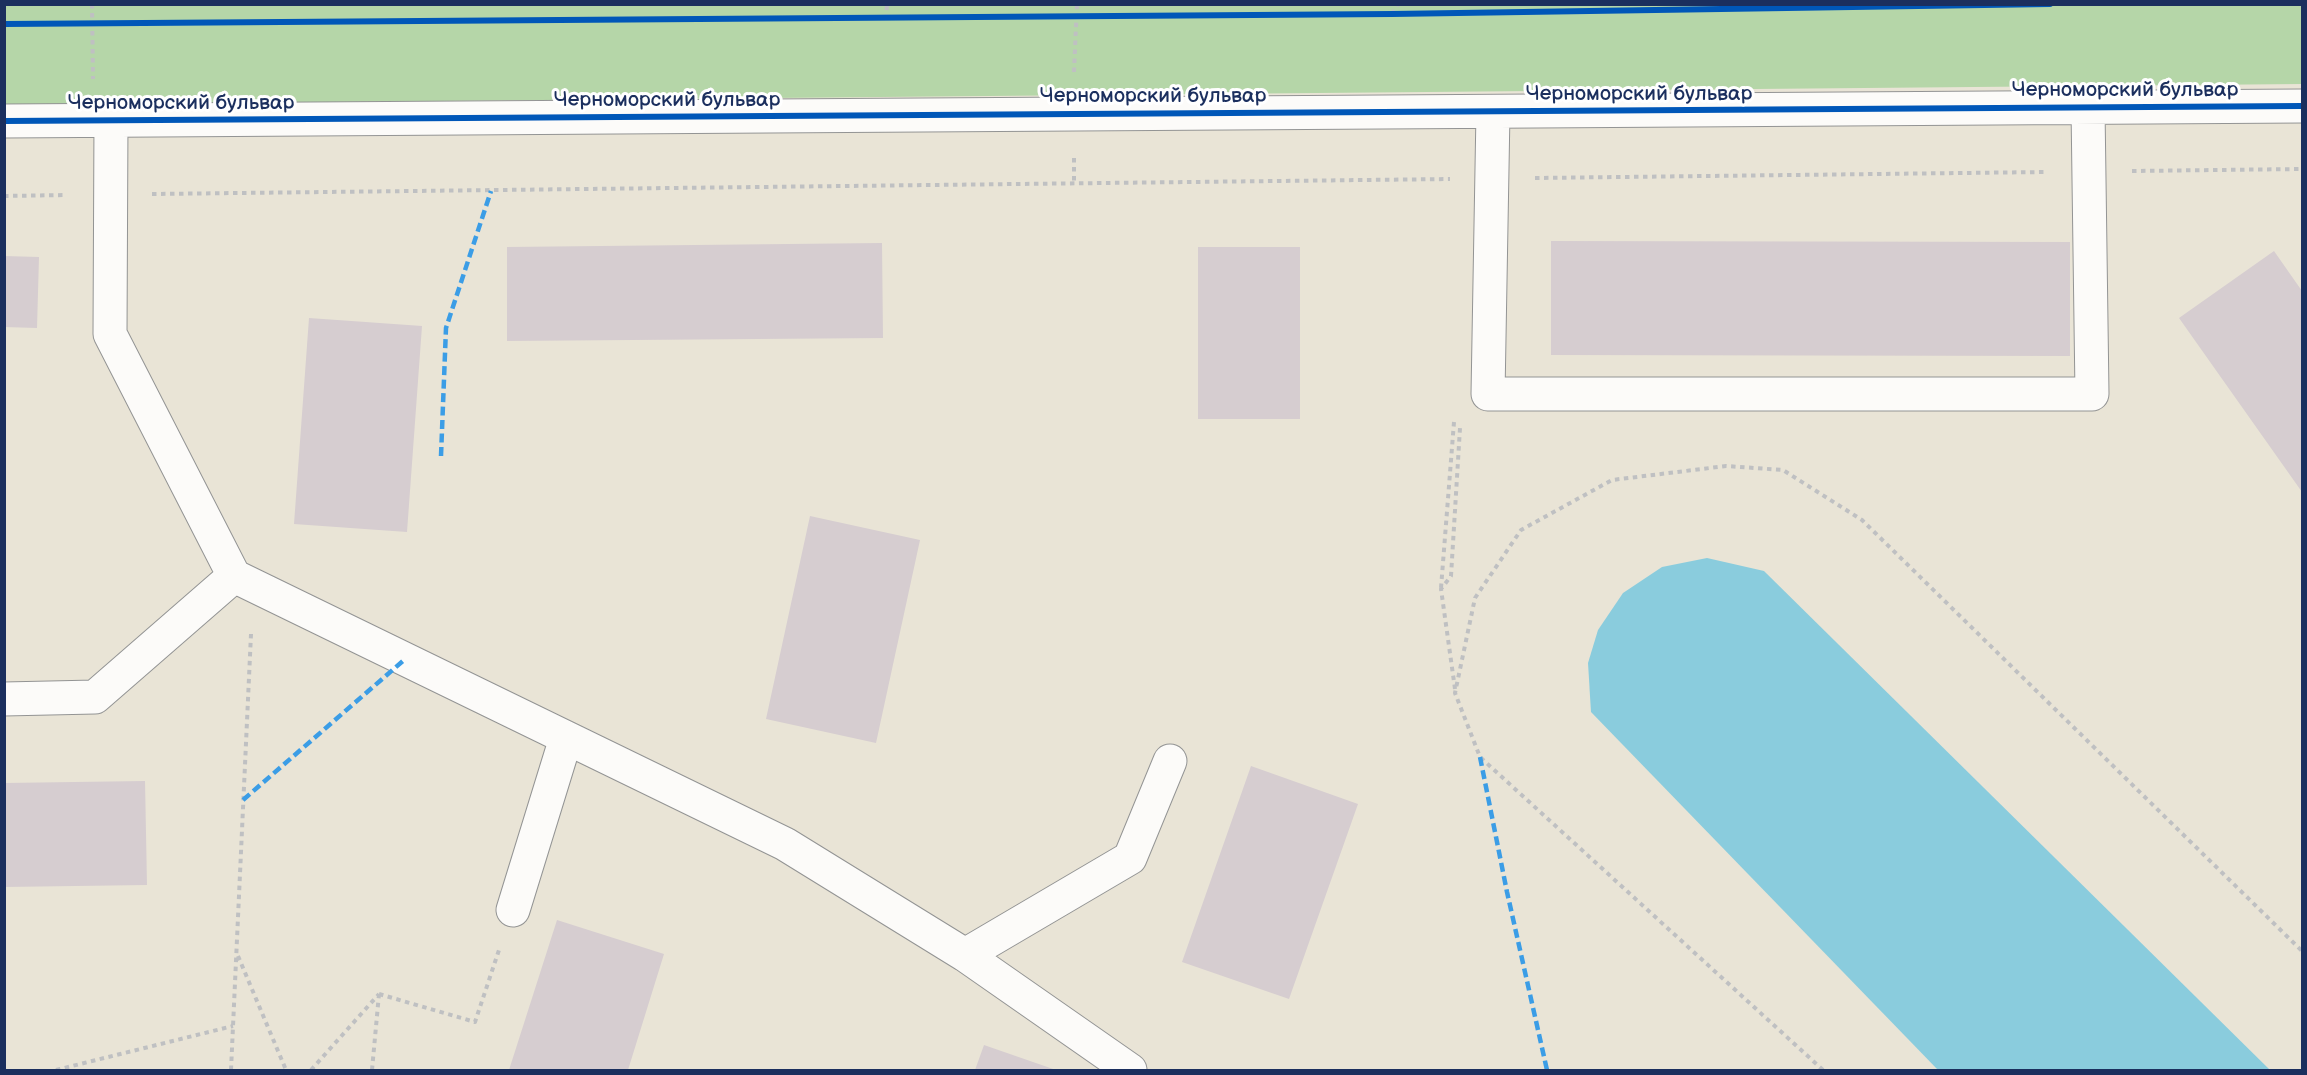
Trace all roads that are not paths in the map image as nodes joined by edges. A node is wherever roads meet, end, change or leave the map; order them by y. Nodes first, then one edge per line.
1 (2302, 106) edge
2 (2088, 108) junction
3 (1493, 112) junction
4 (111, 120) junction
5 (4, 121) edge
6 (244, 581) junction
7 (4, 699) edge
8 (566, 738) junction
9 (1170, 761) dead end
10 (513, 910) road end
11 (965, 955) junction
12 (1130, 1071) edge

1 - 2 street, Черноморский бульвар
2 - 3 street, Черноморский бульвар
2 - 3 street
3 - 4 street, Черноморский бульвар
4 - 5 street, Черноморский бульвар
4 - 6 street
6 - 7 street
6 - 8 street
8 - 10 street
8 - 11 street
9 - 11 street
11 - 12 street

